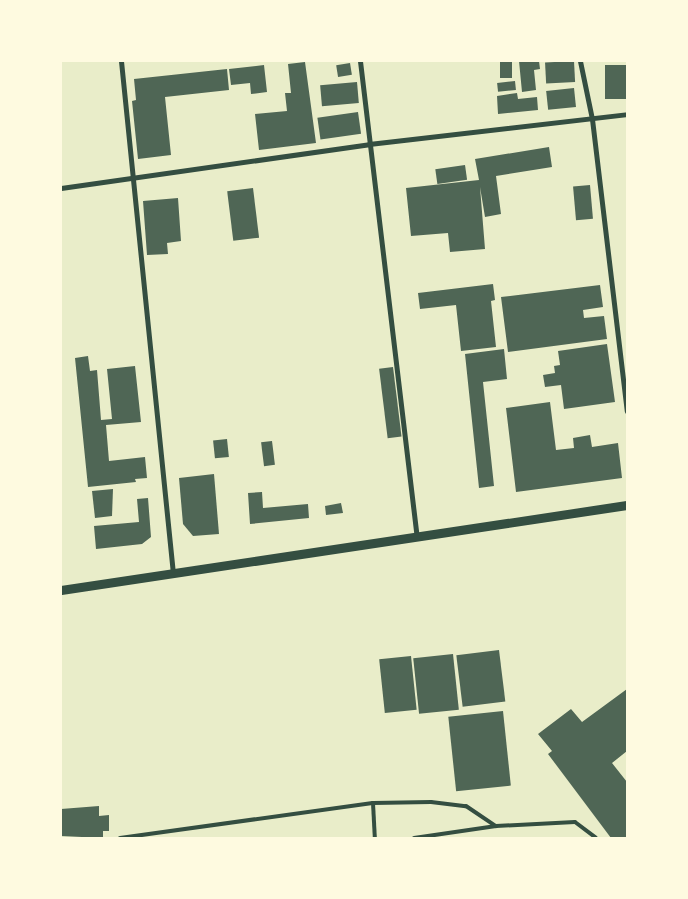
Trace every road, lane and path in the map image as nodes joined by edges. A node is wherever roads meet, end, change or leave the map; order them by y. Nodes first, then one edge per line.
1 (121, 61) edge
2 (360, 61) edge
3 (580, 61) edge
4 (627, 114) edge
5 (592, 119) junction
6 (369, 144) junction
7 (135, 180) junction
8 (61, 188) edge
9 (627, 411) edge
10 (627, 505) edge
11 (417, 538) junction
12 (173, 574) junction
13 (61, 590) edge
14 (373, 803) junction
15 (496, 826) junction
16 (120, 838) edge
17 (375, 838) edge
18 (414, 838) edge
19 (596, 838) edge

1 - 7 street
2 - 6 street
3 - 5 street
4 - 5 street
5 - 6 street
5 - 9 street
6 - 7 street
6 - 11 street
7 - 8 street
7 - 12 street
10 - 11 street
11 - 12 street
12 - 13 street
14 - 15 lane
14 - 16 lane
14 - 17 lane
15 - 18 lane
15 - 19 lane

